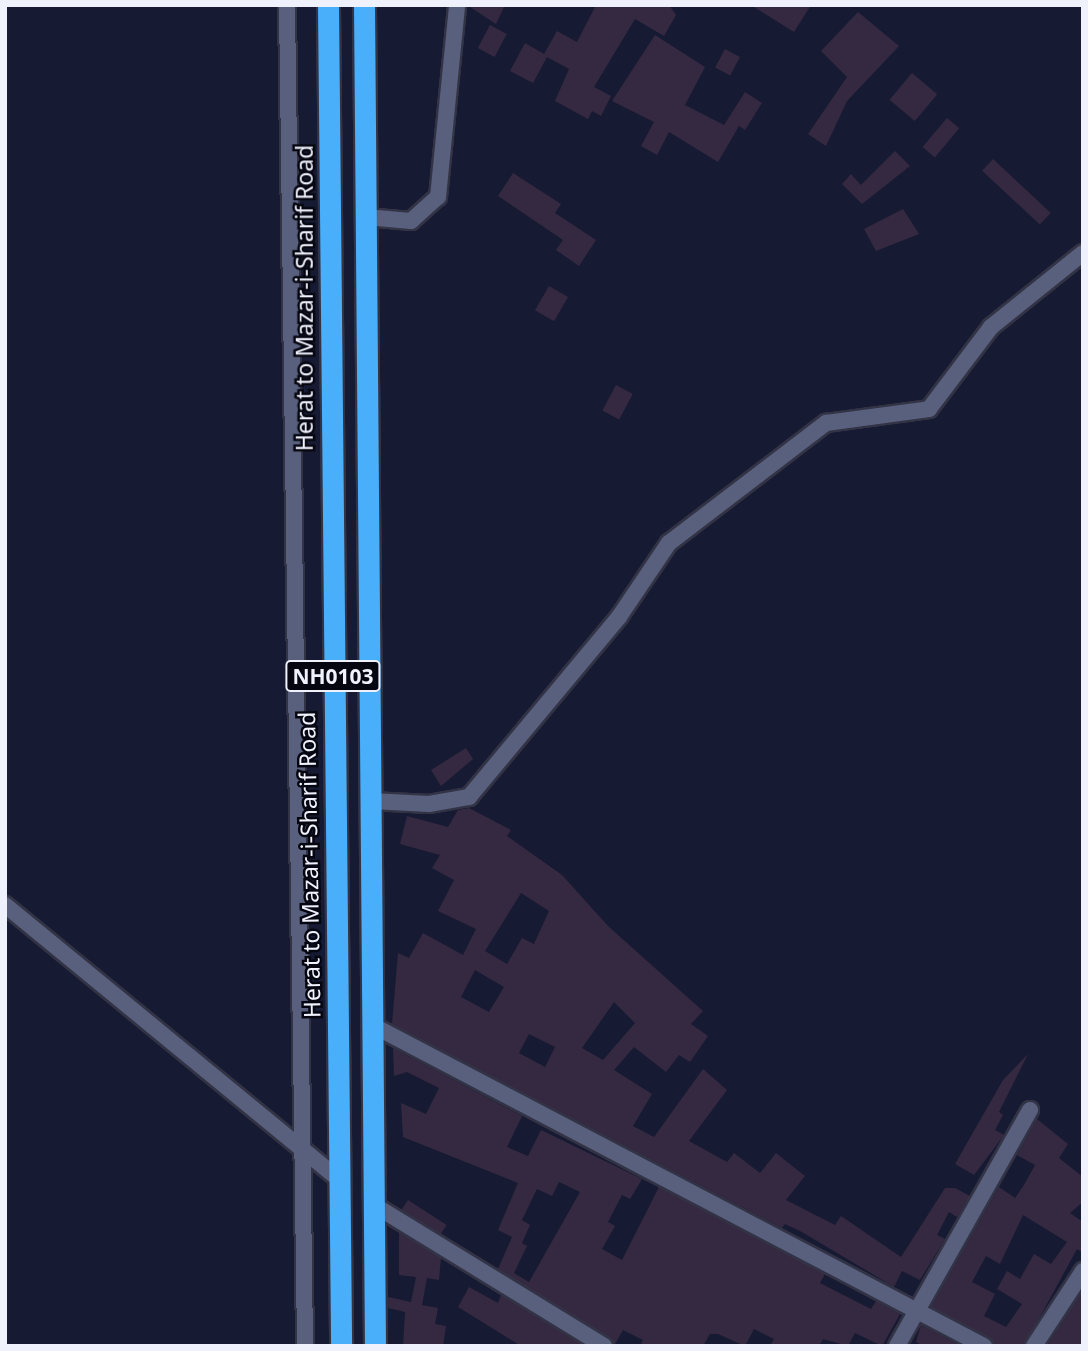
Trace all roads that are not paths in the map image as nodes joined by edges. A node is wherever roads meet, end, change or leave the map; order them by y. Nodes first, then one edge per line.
1 (287, 5) edge
2 (328, 5) edge
3 (364, 5) edge
4 (457, 5) edge
5 (366, 217) junction
6 (1083, 253) edge
7 (371, 801) junction
8 (5, 905) edge
9 (372, 1025) junction
10 (1030, 1110) dead end
11 (298, 1150) junction
12 (337, 1178) junction
13 (374, 1205) junction
14 (1083, 1271) edge
15 (917, 1310) junction
16 (305, 1346) edge
17 (341, 1346) edge
18 (375, 1346) edge
19 (604, 1346) edge
20 (897, 1346) edge
21 (984, 1346) edge
22 (1034, 1346) edge

1 - 11 street
2 - 12 highway, Herat to Mazar-i-Sharif Road / NH0103
3 - 5 highway
4 - 5 street
5 - 7 highway
6 - 7 street
7 - 9 highway
8 - 11 street
9 - 13 highway
9 - 15 street
10 - 15 street
11 - 12 street
11 - 16 street
12 - 17 highway, Herat to Mazar-i-Sharif Road / NH0103
13 - 18 highway
13 - 19 street
14 - 22 street
15 - 20 street
15 - 21 street

